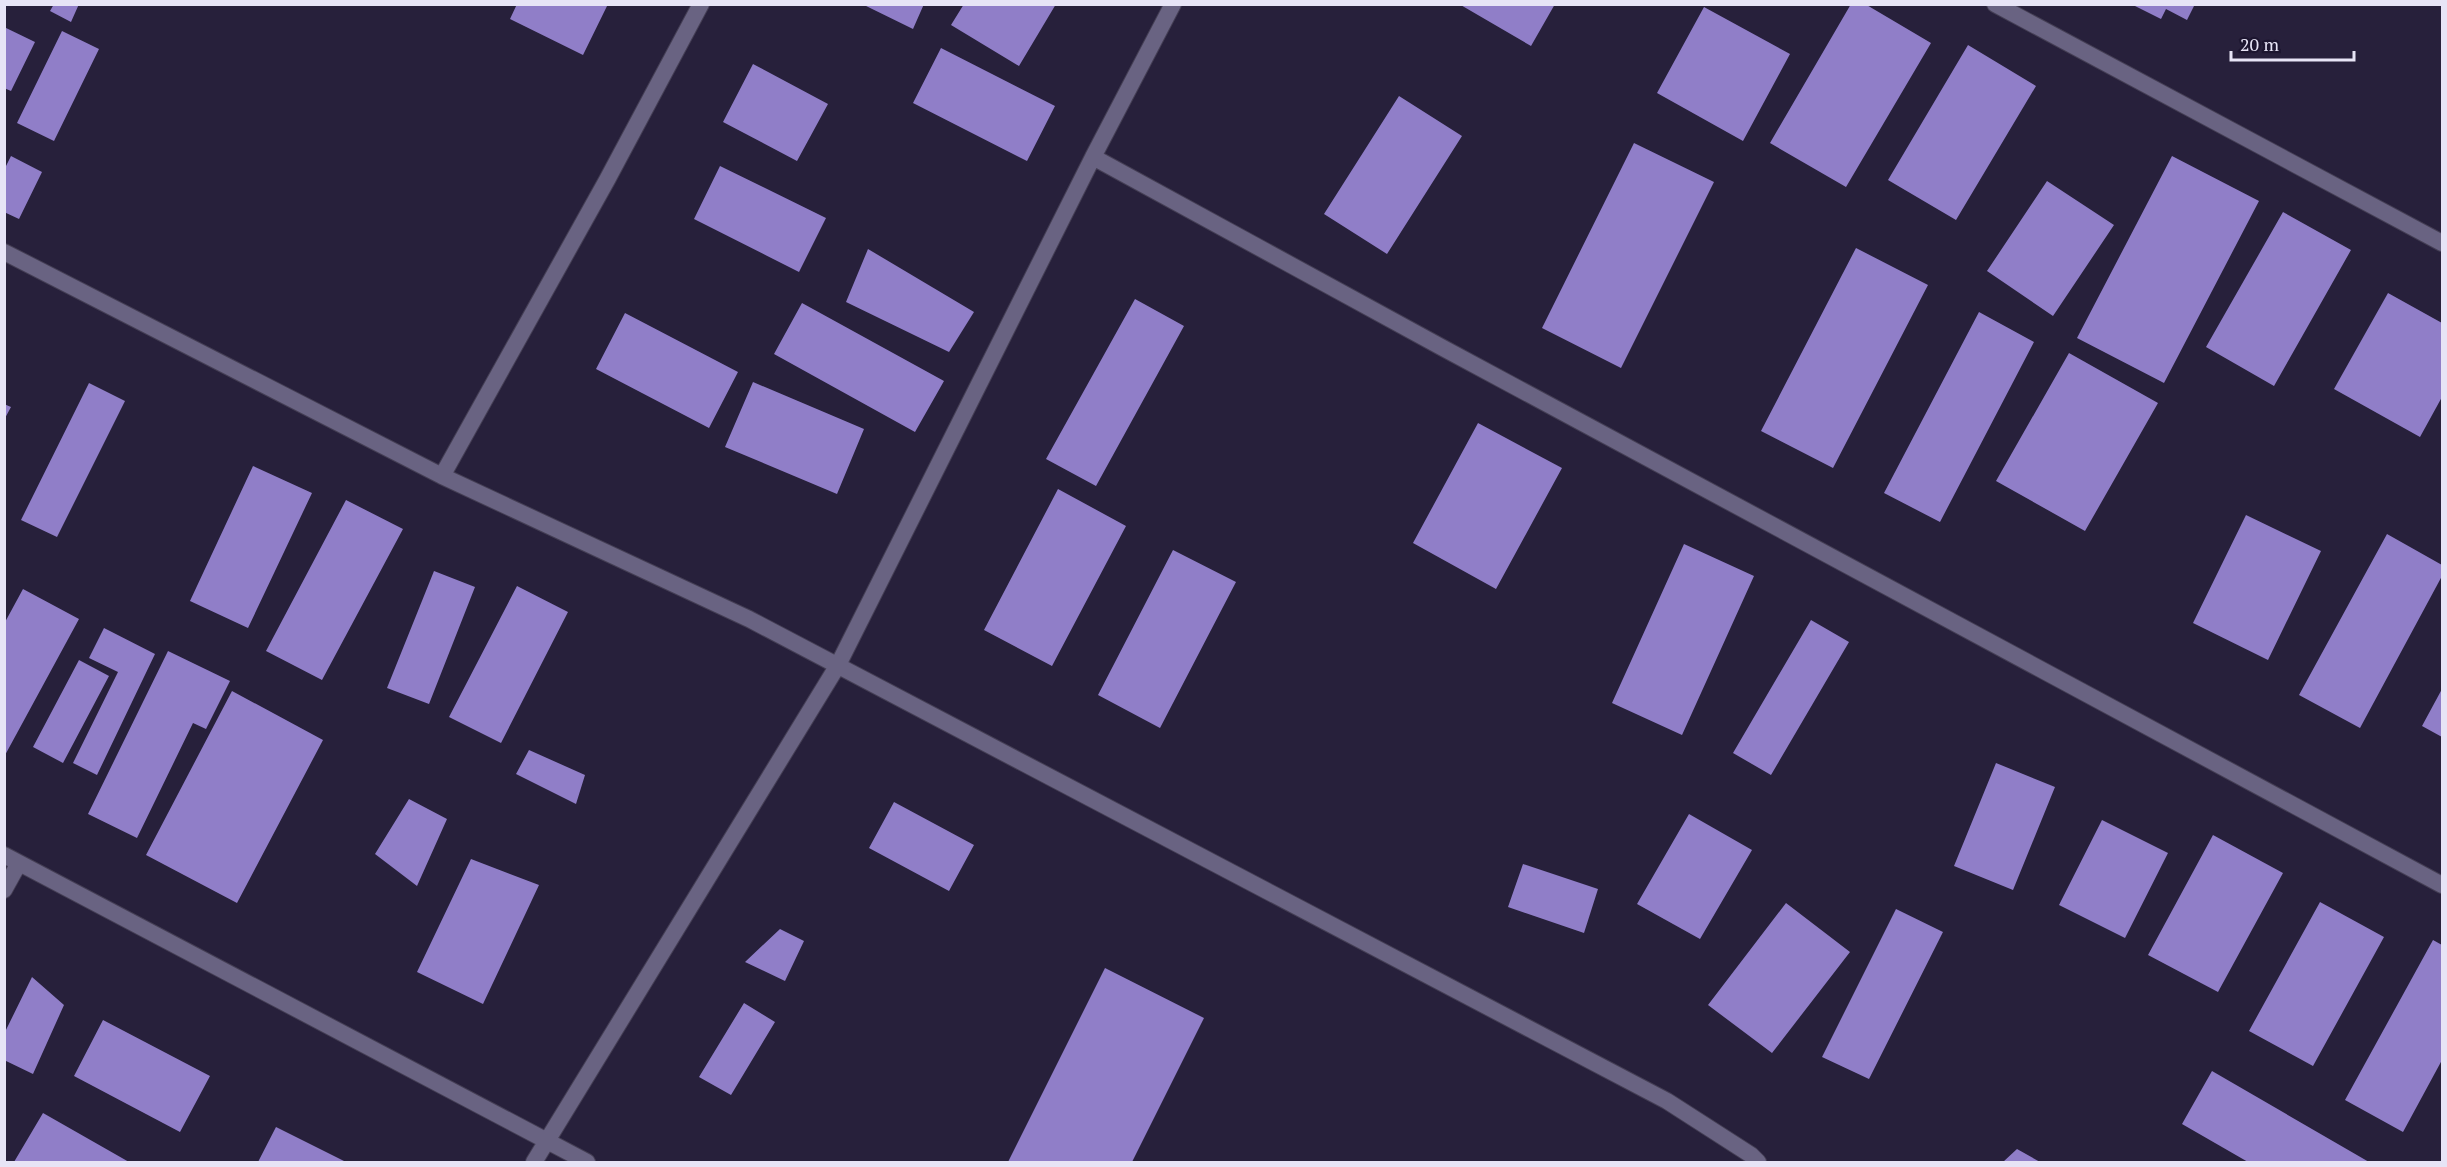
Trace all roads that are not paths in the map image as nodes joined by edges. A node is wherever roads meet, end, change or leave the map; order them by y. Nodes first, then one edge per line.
1 (700, 4) edge
2 (1173, 4) edge
3 (1995, 4) edge
4 (1093, 157) junction
5 (2442, 243) edge
6 (4, 252) edge
7 (442, 476) junction
8 (838, 665) junction
9 (12, 859) edge
10 (2442, 885) edge
11 (4, 890) edge
12 (546, 1140) junction
13 (534, 1162) edge
14 (587, 1162) edge
15 (1758, 1162) edge

1 - 7 street
2 - 4 street
3 - 5 street
4 - 8 street
4 - 10 street
6 - 7 street
7 - 8 street
8 - 12 street
8 - 15 street
9 - 11 street
9 - 12 street
12 - 13 street
12 - 14 street

